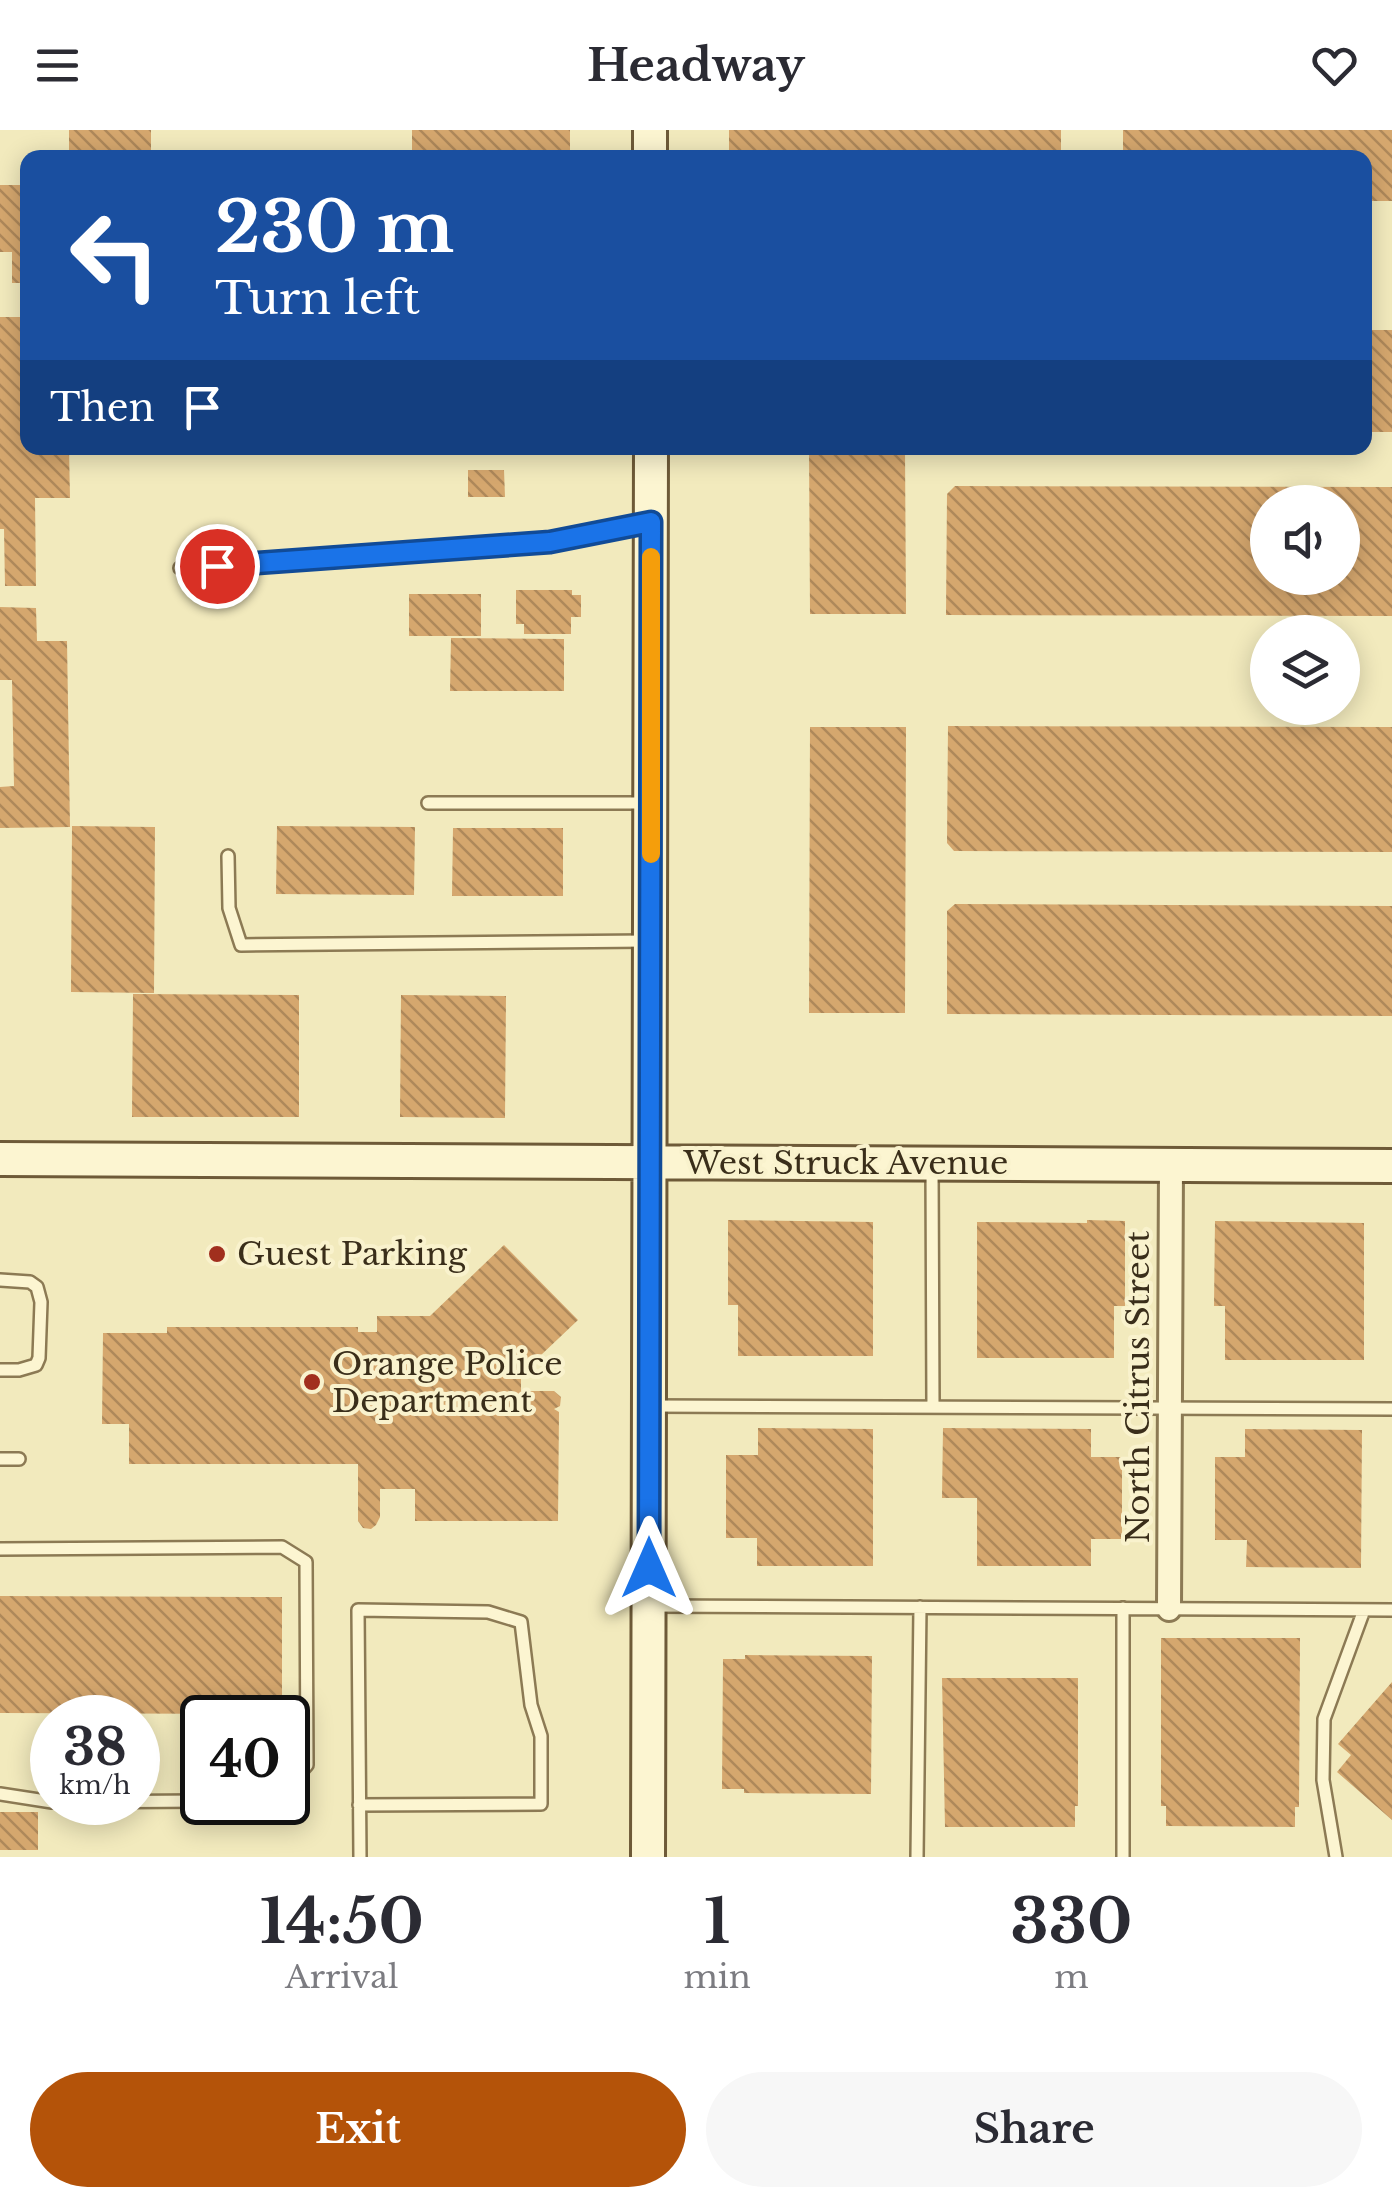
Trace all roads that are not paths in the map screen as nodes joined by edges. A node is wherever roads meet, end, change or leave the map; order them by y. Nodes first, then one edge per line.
1 (651, 455) edge
2 (651, 522) junction
3 (180, 568) dead end
4 (428, 802) dead end
5 (651, 803) junction
6 (228, 856) dead end
7 (651, 941) junction
8 (0, 1159) edge
9 (650, 1162) junction
10 (932, 1164) junction
11 (1171, 1164) junction
12 (1392, 1166) edge
13 (0, 1280) edge
14 (0, 1370) edge
15 (649, 1406) junction
16 (934, 1407) junction
17 (1170, 1408) junction
18 (1392, 1408) edge
19 (0, 1459) edge
20 (19, 1459) dead end
21 (0, 1549) edge
22 (649, 1606) junction
23 (920, 1608) junction
24 (1123, 1608) junction
25 (1170, 1609) junction
26 (1364, 1610) junction
27 (1392, 1610) edge
28 (307, 1695) edge
29 (0, 1794) edge
30 (30, 1798) edge
31 (359, 1805) junction
32 (360, 1857) edge
33 (648, 1857) edge
34 (917, 1857) edge
35 (1122, 1857) edge
36 (1336, 1857) edge

1 - 2 street
2 - 3 lane
2 - 5 street
4 - 5 lane
5 - 7 street
6 - 7 lane
7 - 9 street
8 - 9 street, West Struck Avenue
9 - 10 street, West Struck Avenue
9 - 15 street
10 - 11 street, West Struck Avenue
10 - 16 lane
11 - 12 street, West Struck Avenue
11 - 17 street, North Citrus Street
13 - 14 lane
15 - 16 lane
15 - 22 street
16 - 17 lane
17 - 18 lane
17 - 25 street, North Citrus Street
19 - 20 lane
21 - 28 lane
22 - 23 lane
22 - 33 street
23 - 24 lane
23 - 34 lane
24 - 25 lane
24 - 35 lane
25 - 26 lane
26 - 27 lane
26 - 36 lane
29 - 30 lane
31 - 31 lane
31 - 32 lane

